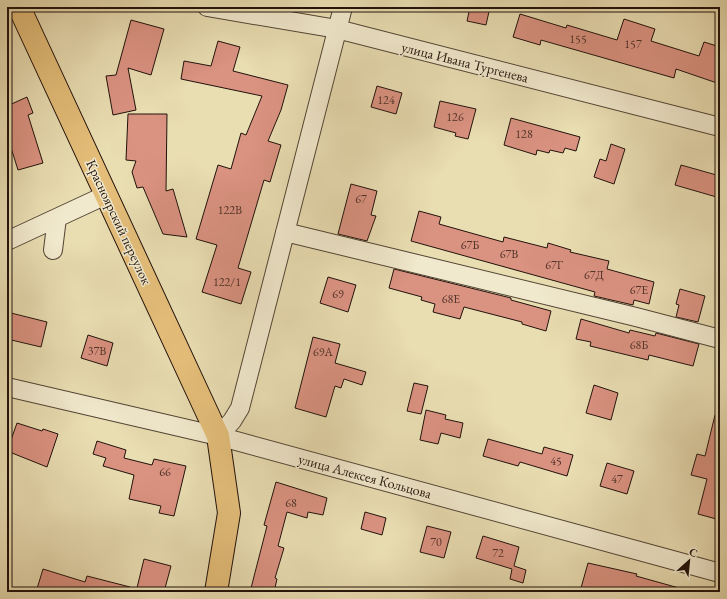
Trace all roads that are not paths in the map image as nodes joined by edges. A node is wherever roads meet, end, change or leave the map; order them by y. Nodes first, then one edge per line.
1 (19, 7) edge
2 (207, 7) edge
3 (343, 7) edge
4 (337, 29) junction
5 (720, 127) edge
6 (106, 195) junction
7 (57, 218) junction
8 (285, 232) junction
9 (7, 241) edge
10 (53, 250) dead end
11 (720, 339) edge
12 (7, 387) edge
13 (218, 436) junction
14 (720, 573) edge
15 (216, 592) edge

1 - 6 main road, Красноярский переулок
2 - 4 street, улица Ивана Тургенева
3 - 4 street
4 - 5 street, улица Ивана Тургенева
4 - 8 street
6 - 7 street
6 - 13 main road, Красноярский переулок
7 - 9 street
7 - 10 street
8 - 11 street
8 - 13 street
12 - 13 street, улица Алексея Кольцова
13 - 14 street, улица Алексея Кольцова
13 - 15 main road, Красноярский переулок

